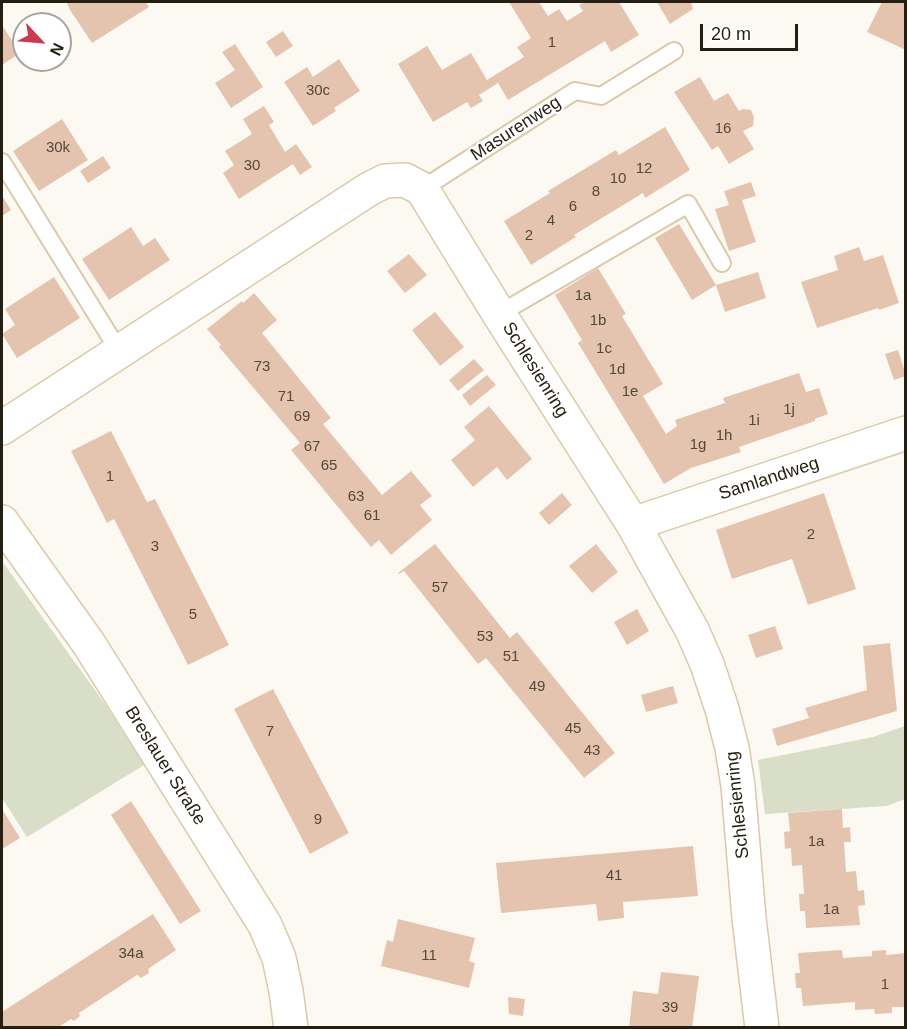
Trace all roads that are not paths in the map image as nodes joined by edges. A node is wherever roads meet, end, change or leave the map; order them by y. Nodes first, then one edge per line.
1 (674, 51) dead end
2 (2, 162) edge
3 (422, 189) junction
4 (722, 263) dead end
5 (499, 314) junction
6 (119, 351) junction
7 (2, 428) edge
8 (906, 433) edge
9 (2, 522) edge
10 (633, 524) junction
11 (291, 1028) edge
12 (762, 1028) edge

1 - 3 lane, Masurenweg
2 - 6 lane
3 - 5 street, Schlesienring
3 - 6 street
4 - 5 lane
5 - 10 street, Schlesienring
6 - 7 street
8 - 10 street, Samlandweg
9 - 11 street, Breslauer Straße
10 - 12 street, Schlesienring

